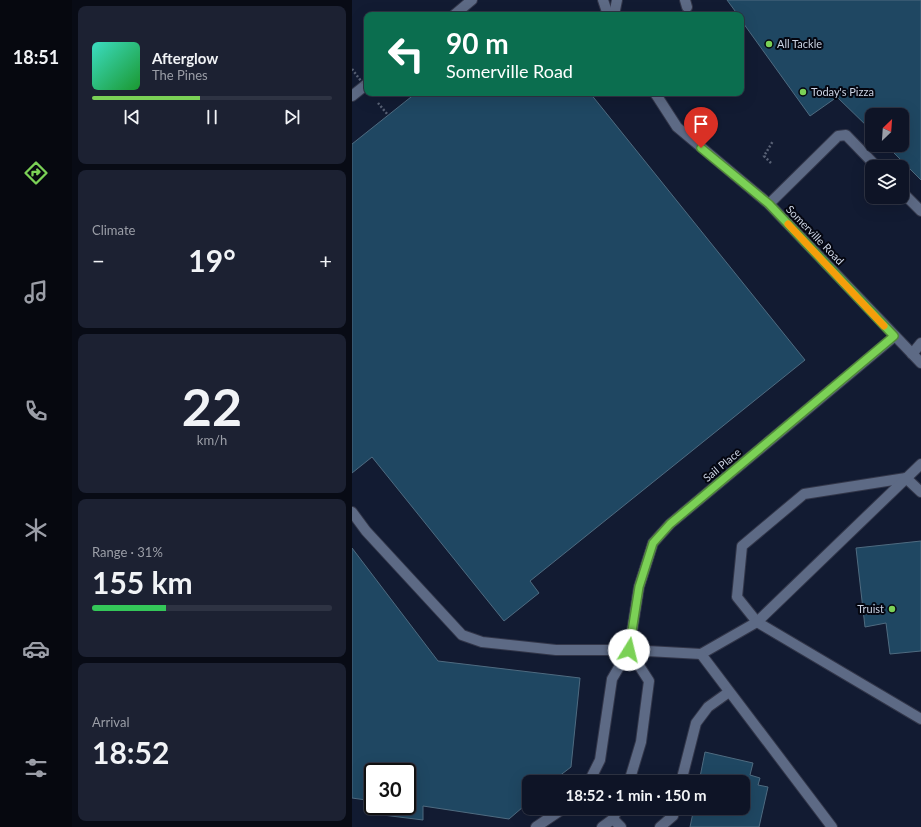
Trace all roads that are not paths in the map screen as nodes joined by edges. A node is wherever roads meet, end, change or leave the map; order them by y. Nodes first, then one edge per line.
1 (472, 0) edge
2 (603, 0) edge
3 (617, 0) edge
4 (458, 12) edge
5 (607, 12) edge
6 (615, 12) edge
7 (364, 87) edge
8 (352, 96) edge
9 (657, 96) edge
10 (870, 160) edge
11 (909, 199) edge
12 (769, 204) junction
13 (921, 212) edge
14 (894, 336) junction
15 (921, 343) edge
16 (912, 354) junction
17 (921, 363) edge
18 (921, 464) edge
19 (906, 478) junction
20 (921, 492) edge
21 (352, 512) edge
22 (757, 622) junction
23 (629, 650) junction
24 (701, 654) junction
25 (729, 692) junction
26 (921, 718) edge
27 (592, 775) edge
28 (631, 775) edge
29 (684, 775) edge
30 (554, 815) edge
31 (615, 815) edge
32 (671, 815) edge
33 (613, 819) junction
34 (536, 827) edge
35 (602, 827) edge
36 (621, 827) edge
37 (660, 827) edge
38 (832, 827) edge

1 - 4 street
2 - 5 street
3 - 6 street
7 - 8 street
9 - 12 street, Somerville Road
10 - 12 street
11 - 13 street
12 - 14 street, Somerville Road
14 - 16 street, Somerville Road
14 - 23 street, Sail Place
15 - 16 street
16 - 17 street, Somerville Road
18 - 19 street
19 - 20 street
19 - 22 street
19 - 22 street
21 - 23 street
22 - 24 street
22 - 26 street
23 - 24 street
23 - 27 street, Sail Place
23 - 28 street
24 - 25 street
25 - 29 street
25 - 38 street
30 - 34 street
31 - 33 street
32 - 37 street
33 - 35 street
33 - 36 street

